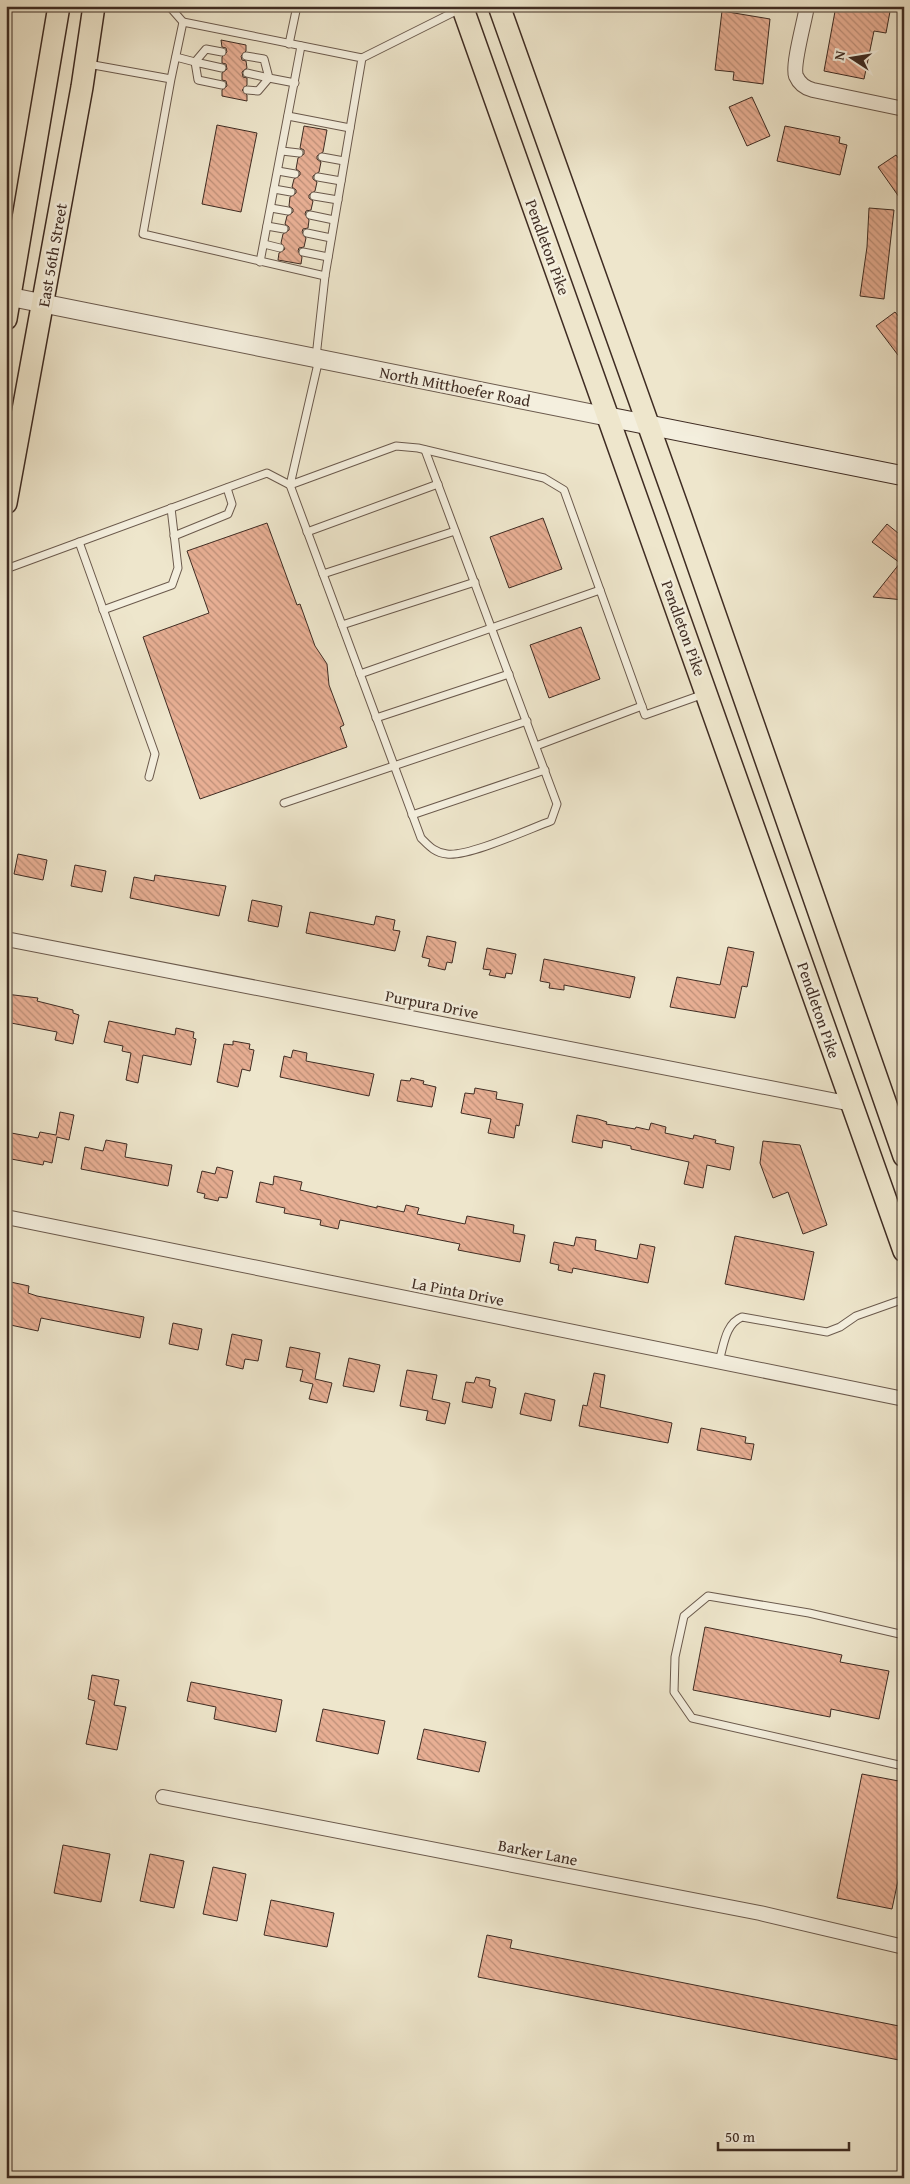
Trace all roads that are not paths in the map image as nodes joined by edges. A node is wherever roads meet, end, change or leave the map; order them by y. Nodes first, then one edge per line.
1 (59, 6) edge
2 (94, 6) edge
3 (169, 6) edge
4 (297, 6) edge
5 (499, 6) edge
6 (807, 6) edge
7 (462, 7) edge
8 (183, 22) junction
9 (289, 44) junction
10 (302, 46) junction
11 (222, 52) dead end
12 (246, 56) dead end
13 (176, 58) junction
14 (362, 58) junction
15 (195, 62) junction
16 (85, 64) junction
17 (222, 68) dead end
18 (247, 74) dead end
19 (269, 78) junction
20 (171, 79) junction
21 (295, 83) junction
22 (222, 85) dead end
23 (247, 90) dead end
24 (904, 109) edge
25 (288, 116) junction
26 (350, 128) junction
27 (282, 151) junction
28 (299, 153) dead end
29 (322, 157) dead end
30 (344, 161) junction
31 (278, 171) junction
32 (295, 174) dead end
33 (318, 177) dead end
34 (341, 181) junction
35 (274, 189) junction
36 (291, 192) dead end
37 (314, 196) dead end
38 (338, 200) junction
39 (271, 208) junction
40 (288, 211) dead end
41 (310, 215) dead end
42 (334, 220) junction
43 (267, 226) junction
44 (284, 229) dead end
45 (307, 233) dead end
46 (331, 238) junction
47 (264, 244) junction
48 (280, 248) dead end
49 (303, 252) dead end
50 (328, 257) junction
51 (260, 262) junction
52 (325, 276) junction
53 (8, 296) edge
54 (43, 303) junction
55 (6, 319) edge
56 (317, 358) junction
57 (609, 417) junction
58 (646, 424) junction
59 (425, 450) junction
60 (904, 476) edge
61 (438, 484) junction
62 (290, 485) junction
63 (227, 488) junction
64 (6, 503) edge
65 (171, 508) junction
66 (456, 531) junction
67 (307, 532) junction
68 (174, 536) junction
69 (79, 542) junction
70 (6, 569) edge
71 (323, 574) junction
72 (475, 582) junction
73 (600, 590) junction
74 (103, 610) junction
75 (342, 625) junction
76 (492, 628) junction
77 (360, 674) junction
78 (509, 674) junction
79 (707, 693) junction
80 (642, 706) junction
81 (376, 718) junction
82 (527, 721) junction
83 (536, 746) junction
84 (394, 765) junction
85 (545, 770) junction
86 (149, 777) dead end
87 (284, 803) dead end
88 (412, 815) junction
89 (6, 939) edge
90 (852, 1104) junction
91 (904, 1156) edge
92 (6, 1217) edge
93 (904, 1251) edge
94 (904, 1298) edge
95 (720, 1361) junction
96 (904, 1399) edge
97 (904, 1635) edge
98 (904, 1766) edge
99 (163, 1798) dead end
100 (904, 1947) edge

1 - 53 main road, East 56th Street
2 - 16 main road, East 56th Street
3 - 8 lane
4 - 9 lane
5 - 58 main road, Pendleton Pike
6 - 24 street
7 - 14 lane
7 - 57 main road, Pendleton Pike
8 - 9 lane
8 - 13 lane
9 - 10 lane
10 - 14 lane
10 - 21 lane
11 - 15 lane
12 - 19 lane
13 - 15 lane
13 - 20 lane
14 - 26 lane
15 - 17 lane
15 - 22 lane
16 - 20 lane
16 - 54 main road, East 56th Street
18 - 19 lane
19 - 21 lane
19 - 23 lane
20 - 51 lane
21 - 25 lane
25 - 26 lane
25 - 27 lane
26 - 30 lane
27 - 28 lane
27 - 31 lane
29 - 30 lane
30 - 34 lane
31 - 32 lane
31 - 35 lane
33 - 34 lane
34 - 38 lane
35 - 36 lane
35 - 39 lane
37 - 38 lane
38 - 42 lane
39 - 40 lane
39 - 43 lane
41 - 42 lane
42 - 46 lane
43 - 44 lane
43 - 47 lane
45 - 46 lane
46 - 50 lane
47 - 48 lane
47 - 51 lane
49 - 50 lane
50 - 52 lane
51 - 52 lane
52 - 56 lane
53 - 54 street, North Mitthoefer Road
53 - 55 main road, East 56th Street
54 - 56 street, North Mitthoefer Road
54 - 64 main road, East 56th Street
56 - 57 street, North Mitthoefer Road
56 - 62 lane
57 - 58 main road, North Mitthoefer Road
57 - 79 main road, Pendleton Pike
58 - 60 main road, North Mitthoefer Road
58 - 91 main road, Pendleton Pike
59 - 61 lane
59 - 62 lane
59 - 73 lane
61 - 66 lane
61 - 67 lane
62 - 63 lane
62 - 67 lane
63 - 65 lane
63 - 68 lane
65 - 68 lane
65 - 69 lane
66 - 71 lane
66 - 72 lane
67 - 71 lane
68 - 74 lane
69 - 70 lane
69 - 74 lane
71 - 75 lane
72 - 75 lane
72 - 76 lane
73 - 76 lane
73 - 80 lane
74 - 86 lane
75 - 77 lane
76 - 77 lane
76 - 78 lane
77 - 81 lane
78 - 81 lane
78 - 82 lane
79 - 80 lane
79 - 90 main road, Pendleton Pike
80 - 83 lane
81 - 84 lane
82 - 83 lane
82 - 84 lane
83 - 85 lane
84 - 87 lane
84 - 88 lane
85 - 88 lane
85 - 88 lane
89 - 90 street, Purpura Drive
90 - 93 main road, Pendleton Pike
92 - 95 street, La Pinta Drive
94 - 95 lane
95 - 96 street, La Pinta Drive
97 - 98 lane
99 - 100 street, Barker Lane

